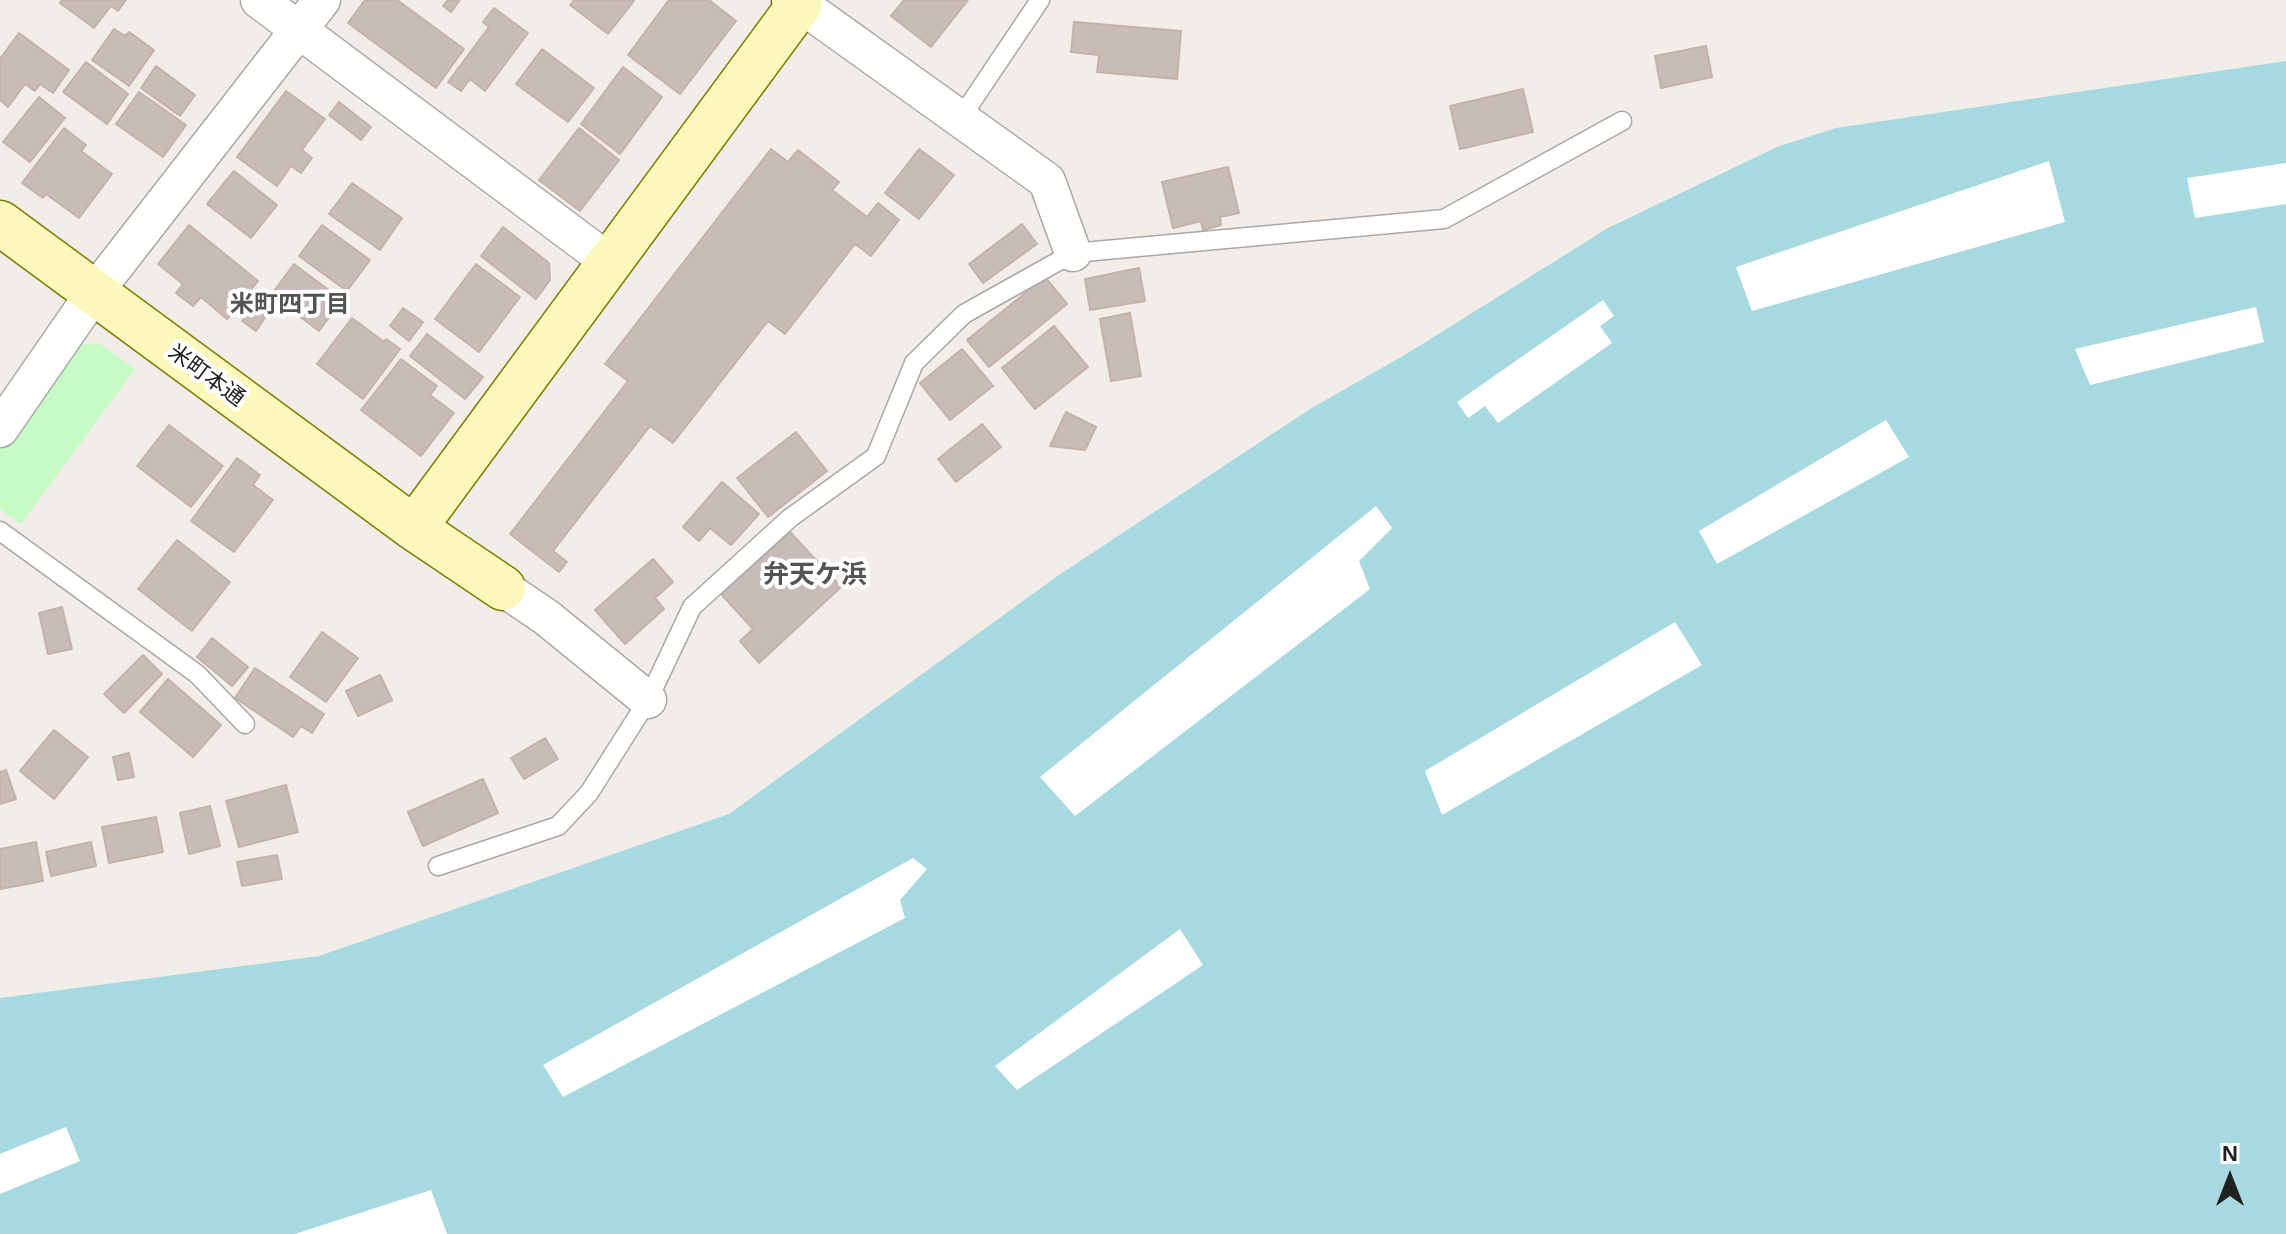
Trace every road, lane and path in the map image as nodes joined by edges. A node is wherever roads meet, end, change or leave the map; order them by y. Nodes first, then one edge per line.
1 (259, 0) edge
2 (322, 0) edge
3 (1040, 0) edge
4 (797, 2) edge
5 (300, 30) junction
6 (960, 119) junction
7 (1622, 121) dead end
8 (0, 223) edge
9 (1073, 253) junction
10 (608, 261) junction
11 (94, 293) junction
12 (0, 429) edge
13 (414, 528) junction
14 (0, 531) edge
15 (503, 588) joint
16 (648, 700) junction
17 (245, 724) dead end
18 (438, 866) dead end

1 - 5 street
2 - 5 street
3 - 6 lane
4 - 6 street
4 - 10 street
5 - 10 street
5 - 11 street
6 - 9 street
7 - 9 lane
8 - 11 street, 米町本通
9 - 16 lane
10 - 13 street
11 - 12 street
11 - 13 street, 米町本通
13 - 15 street, 米町本通
14 - 17 lane
15 - 16 street
16 - 18 lane

